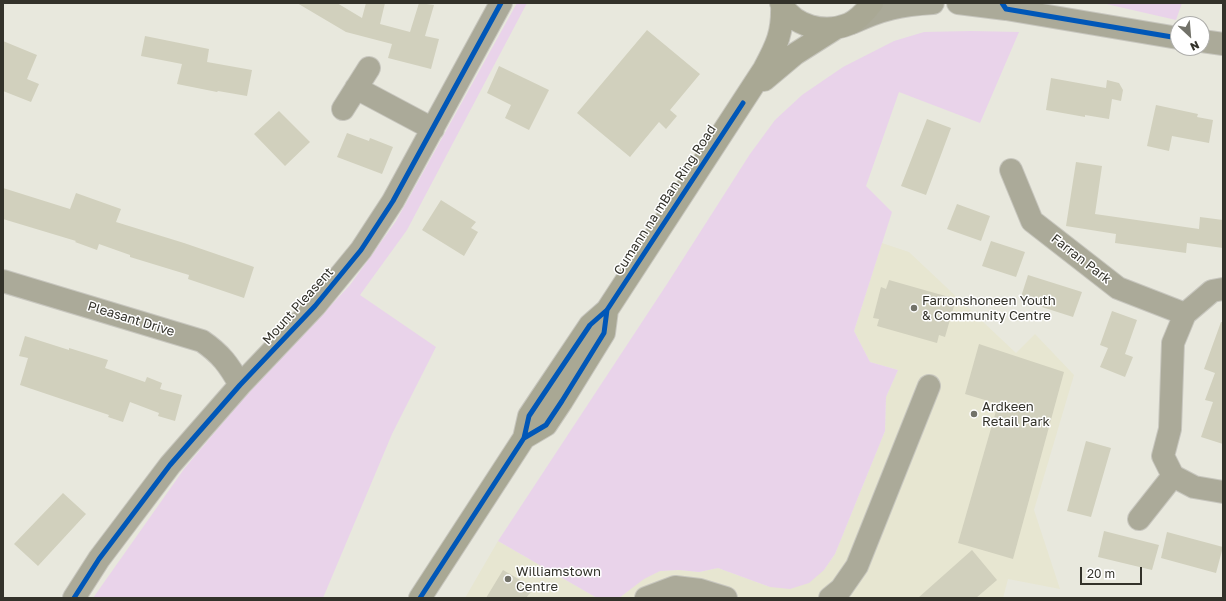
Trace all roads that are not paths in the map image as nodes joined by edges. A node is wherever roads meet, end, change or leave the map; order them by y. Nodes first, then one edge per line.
1 (501, 3) edge
2 (872, 3) edge
3 (933, 3) edge
4 (958, 3) edge
5 (782, 4) edge
6 (843, 26) junction
7 (1170, 37) edge
8 (1210, 42) edge
9 (1223, 44) edge
10 (369, 68) dead end
11 (356, 88) junction
12 (743, 103) junction
13 (343, 109) dead end
14 (433, 129) junction
15 (1011, 170) dead end
16 (3, 281) edge
17 (1223, 288) edge
18 (1184, 314) junction
19 (240, 385) junction
20 (929, 386) dead end
21 (1173, 476) junction
22 (1223, 492) edge
23 (1139, 519) dead end
24 (74, 598) edge
25 (420, 598) edge
26 (646, 598) edge
27 (726, 598) edge
28 (830, 598) edge

1 - 14 street, Mount Pleasent
2 - 6 main road, Cumann na mBan Ring Road
3 - 6 street
4 - 7 street
5 - 6 main road
5 - 12 main road, Cumann na mBan Ring Road
6 - 12 main road, Cumann na mBan Ring Road
8 - 9 street
10 - 11 street
11 - 13 street
11 - 14 street
12 - 25 main road, Cumann na mBan Ring Road
14 - 19 street, Mount Pleasent
15 - 18 street, Farran Park
16 - 19 street, Pleasant Drive
17 - 18 street
18 - 21 street
19 - 24 street, Mount Pleasent
20 - 28 street
21 - 22 street
21 - 23 street
26 - 27 street

